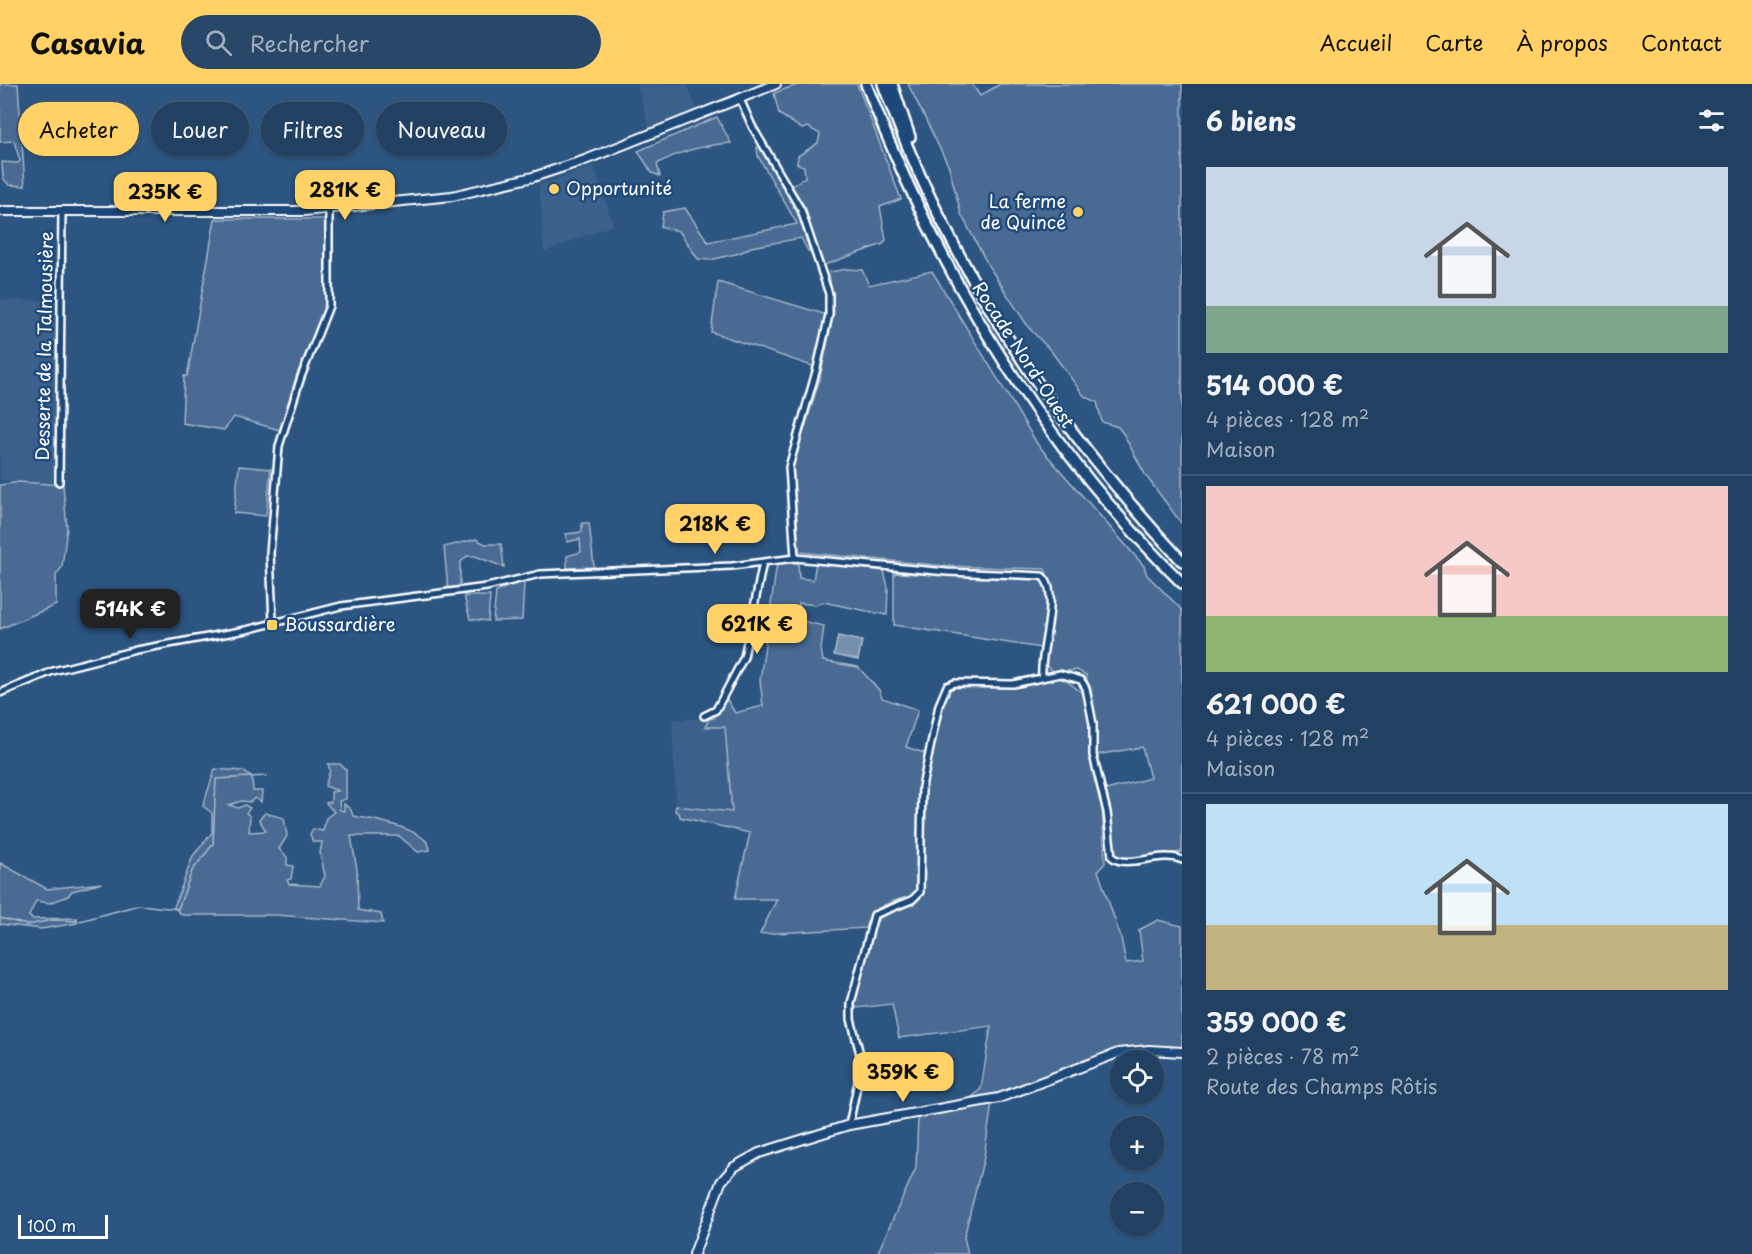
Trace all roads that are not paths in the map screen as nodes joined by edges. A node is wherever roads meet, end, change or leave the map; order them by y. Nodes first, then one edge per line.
1 (776, 84) edge
2 (883, 84) edge
3 (892, 84) edge
4 (866, 85) edge
5 (740, 99) junction
6 (922, 180) junction
7 (329, 210) junction
8 (0, 211) edge
9 (62, 211) junction
10 (59, 482) dead end
11 (795, 558) junction
12 (1182, 561) edge
13 (763, 562) junction
14 (1182, 583) edge
15 (273, 622) junction
16 (1042, 676) junction
17 (0, 693) edge
18 (704, 716) dead end
19 (1182, 860) edge
20 (1182, 1052) edge
21 (849, 1125) junction
22 (694, 1254) edge

1 - 5 main road
2 - 6 highway, Rocade Nord-Ouest
3 - 6 highway
4 - 14 highway, Rocade Nord-Ouest
5 - 7 main road
5 - 11 street
6 - 12 highway, Rocade Nord-Ouest
7 - 9 main road
7 - 15 street
8 - 9 main road
9 - 10 street, Desserte de la Talmousière
11 - 13 street
11 - 16 street
13 - 15 street
13 - 18 street
15 - 17 street
16 - 19 street
16 - 21 street
20 - 21 main road
21 - 22 main road

